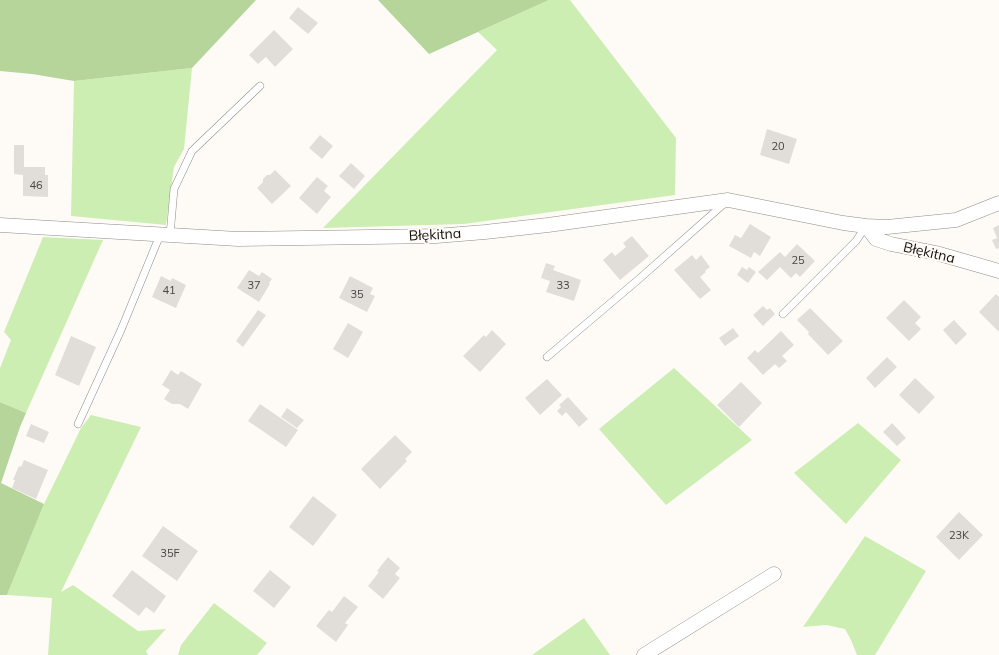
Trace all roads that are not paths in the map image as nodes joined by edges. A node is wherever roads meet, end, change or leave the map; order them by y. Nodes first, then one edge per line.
1 (260, 86) dead end
2 (728, 200) junction
3 (999, 203) edge
4 (0, 225) edge
5 (866, 226) junction
6 (165, 235) junction
7 (999, 271) edge
8 (783, 314) dead end
9 (547, 357) dead end
10 (78, 424) dead end
11 (774, 574) dead end
12 (644, 655) edge

1 - 6 lane
2 - 5 street, Błękitna
2 - 6 street, Błękitna
2 - 9 lane
3 - 5 street, Błękitna
4 - 6 street, Błękitna
5 - 7 street, Błękitna
5 - 8 lane
6 - 10 lane
11 - 12 street

